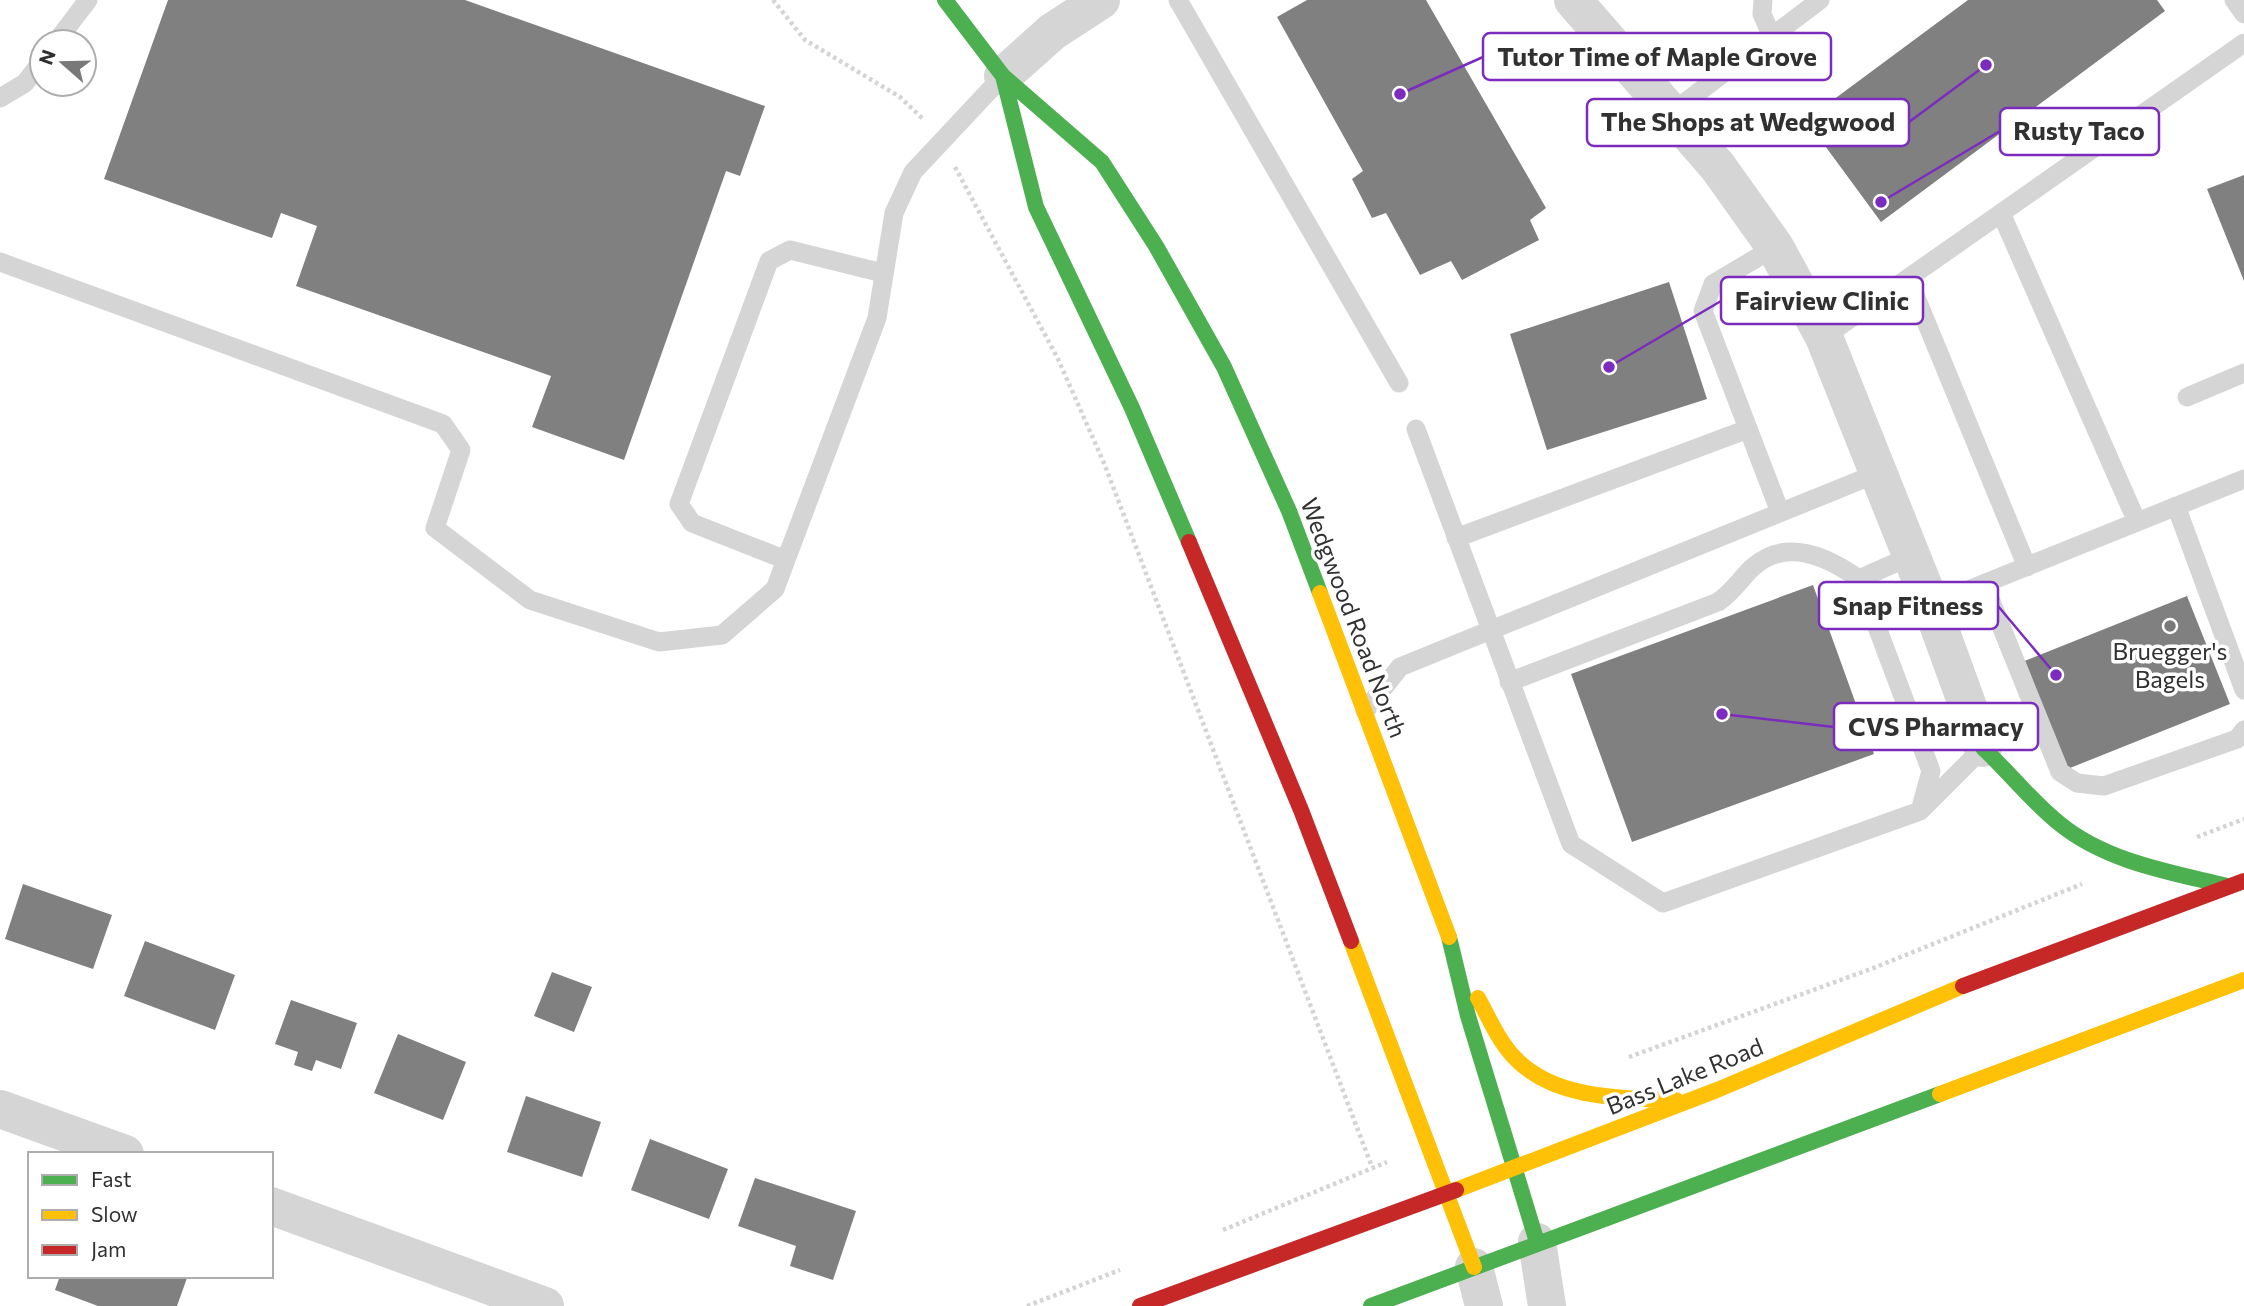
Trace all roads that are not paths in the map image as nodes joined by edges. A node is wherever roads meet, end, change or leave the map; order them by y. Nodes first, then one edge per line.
1 (88, 0) edge
2 (944, 0) edge
3 (1101, 0) edge
4 (1178, 0) edge
5 (1573, 0) edge
6 (1763, 0) edge
7 (1820, 0) edge
8 (2234, 0) edge
9 (2244, 14) edge
10 (67, 28) edge
11 (1772, 37) junction
12 (2244, 43) edge
13 (1003, 76) junction
14 (28, 79) edge
15 (0, 98) edge
16 (1671, 113) junction
17 (2001, 213) junction
18 (1775, 247) junction
19 (0, 262) edge
20 (883, 273) junction
21 (1908, 278) junction
22 (1824, 337) junction
23 (2244, 373) edge
24 (1399, 383) dead end
25 (2187, 397) dead end
26 (1416, 429) dead end
27 (1748, 429) junction
28 (1878, 473) junction
29 (2244, 479) edge
30 (2176, 506) junction
31 (1780, 512) junction
32 (2137, 522) junction
33 (1455, 538) junction
34 (1911, 556) junction
35 (786, 560) junction
36 (2027, 567) junction
37 (1859, 579) junction
38 (1984, 584) junction
39 (1931, 605) junction
40 (1489, 629) junction
41 (1509, 681) junction
42 (2244, 690) edge
43 (1365, 711) junction
44 (2244, 730) edge
45 (1983, 748) junction
46 (1920, 811) junction
47 (2244, 881) edge
48 (2227, 887) junction
49 (1455, 953) junction
50 (2244, 980) edge
51 (1688, 1101) junction
52 (0, 1109) edge
53 (119, 1152) edge
54 (1515, 1170) junction
55 (1447, 1194) junction
56 (273, 1207) edge
57 (1537, 1242) junction
58 (1474, 1267) junction
59 (545, 1306) edge
60 (1140, 1306) edge
61 (1371, 1306) edge
62 (1484, 1306) edge
63 (1547, 1306) edge

1 - 10 lane
2 - 13 main road, Wedgwood Road North
3 - 13 street
4 - 24 lane
5 - 16 street
6 - 11 lane
7 - 11 lane
8 - 9 lane
11 - 16 lane
12 - 17 lane
13 - 20 lane
13 - 43 main road, Wedgwood Road North
13 - 55 main road, Wedgwood Road North
14 - 15 lane
16 - 18 street
17 - 21 lane
17 - 32 lane
18 - 22 street
18 - 27 lane
19 - 35 lane
20 - 35 lane
20 - 35 lane
21 - 22 lane
21 - 36 lane
22 - 28 street
23 - 25 lane
26 - 33 lane
27 - 31 lane
27 - 33 lane
28 - 31 lane
28 - 34 street
29 - 30 lane
30 - 32 lane
30 - 42 lane
31 - 40 lane
32 - 36 lane
33 - 40 lane
34 - 37 lane
34 - 39 street
36 - 38 lane
37 - 41 lane
37 - 46 lane
38 - 39 lane
38 - 44 lane
39 - 45 street
40 - 41 lane
40 - 43 lane
41 - 46 lane
43 - 49 main road, Wedgwood Road North
45 - 46 lane
45 - 48 main road
47 - 48 main road, Bass Lake Road
48 - 51 main road, Bass Lake Road
49 - 51 main road
49 - 54 main road, Wedgwood Road North
50 - 57 main road
51 - 54 main road, Bass Lake Road
52 - 53 street
54 - 55 main road, Bass Lake Road
54 - 57 main road, Wedgwood Road North
55 - 58 main road, Wedgwood Road North
55 - 60 main road, Bass Lake Road
56 - 59 street
57 - 58 main road
57 - 63 street
58 - 61 main road
58 - 62 street

